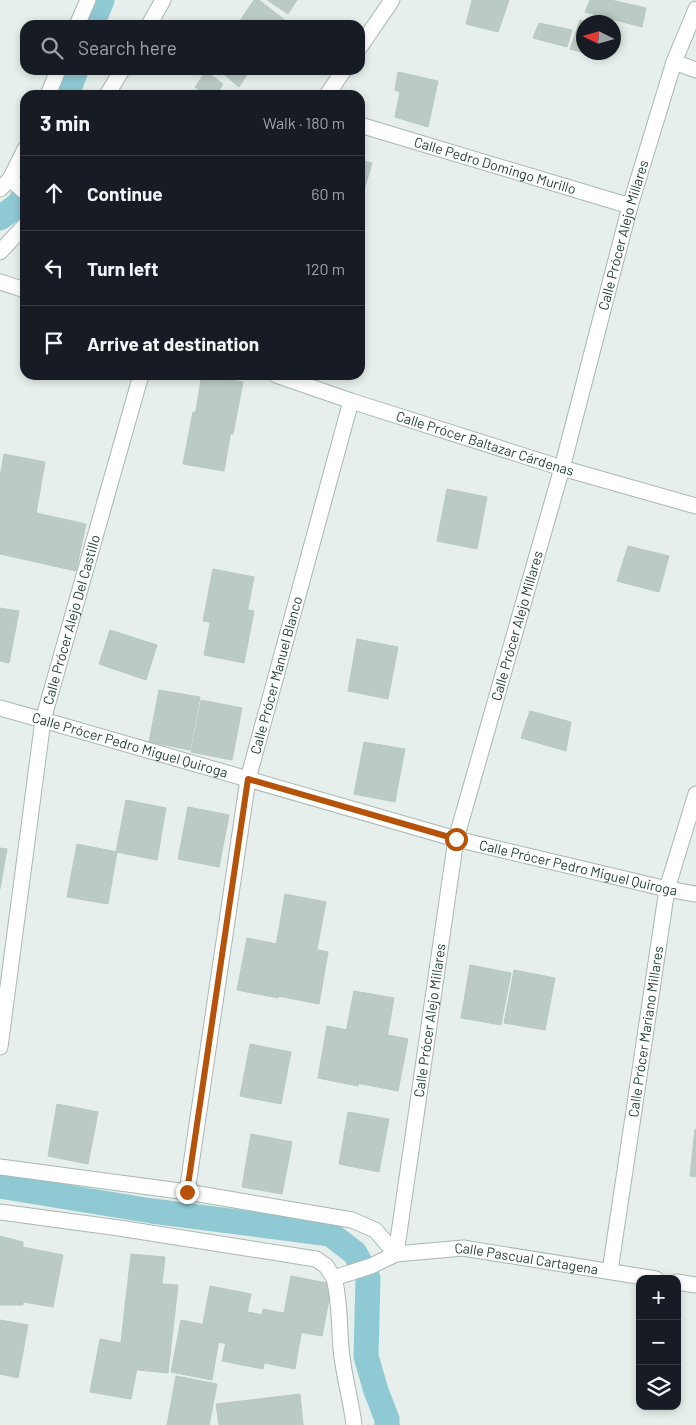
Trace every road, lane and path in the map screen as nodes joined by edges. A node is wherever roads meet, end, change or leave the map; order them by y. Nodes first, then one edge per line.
1 (88, 0) edge
2 (163, 0) edge
3 (392, 0) edge
4 (696, 9) edge
5 (79, 20) edge
6 (152, 20) edge
7 (365, 40) edge
8 (674, 62) junction
9 (696, 70) edge
10 (56, 75) edge
11 (119, 75) edge
12 (341, 75) edge
13 (50, 90) edge
14 (110, 90) edge
15 (330, 90) edge
16 (365, 126) edge
17 (20, 158) edge
18 (7, 183) edge
19 (20, 190) edge
20 (630, 206) junction
21 (20, 230) edge
22 (0, 252) edge
23 (0, 282) edge
24 (20, 288) edge
25 (141, 380) edge
26 (290, 380) edge
27 (351, 401) junction
28 (562, 468) junction
29 (696, 506) edge
30 (0, 708) edge
31 (43, 720) junction
32 (248, 779) junction
33 (696, 794) edge
34 (456, 839) junction
35 (667, 889) junction
36 (696, 894) edge
37 (0, 1047) edge
38 (0, 1166) edge
39 (187, 1192) junction
40 (0, 1212) edge
41 (396, 1254) junction
42 (610, 1271) junction
43 (636, 1276) edge
44 (336, 1278) junction
45 (681, 1283) edge
46 (696, 1286) edge
47 (354, 1425) edge

1 - 5 street
2 - 6 street
3 - 7 street
4 - 8 street, Calle Prócer Alejo Millares
8 - 9 street
8 - 20 street, Calle Prócer Alejo Millares
10 - 13 street
11 - 14 street
12 - 15 street
16 - 20 street, Calle Pedro Domingo Murillo
17 - 18 street
18 - 19 street
20 - 28 street, Calle Prócer Alejo Millares
21 - 22 street
23 - 24 street
25 - 31 street, Calle Prócer Alejo Del Castillo
26 - 27 street, Calle Prócer Baltazar Cárdenas
27 - 28 street, Calle Prócer Baltazar Cárdenas
27 - 32 street, Calle Prócer Manuel Blanco
28 - 29 street, Calle Prócer Baltazar Cárdenas
28 - 34 street, Calle Prócer Alejo Millares
30 - 31 street, Calle Prócer Pedro Miguel Quiroga
31 - 32 street, Calle Prócer Pedro Miguel Quiroga
31 - 37 street, Calle Prócer Alejo Del Castillo
32 - 34 street, Calle Prócer Pedro Miguel Quiroga
32 - 39 street, Calle Prócer Manuel Blanco
33 - 35 street, Calle Prócer Mariano Millares
34 - 35 street, Calle Prócer Pedro Miguel Quiroga
34 - 41 street, Calle Prócer Alejo Millares
35 - 36 street, Calle Prócer Pedro Miguel Quiroga
35 - 42 street, Calle Prócer Mariano Millares
38 - 39 street
39 - 41 street
40 - 44 street
41 - 42 street, Calle Pascual Cartagena
41 - 44 street
42 - 43 street, Calle Pascual Cartagena
44 - 47 street
45 - 46 street

